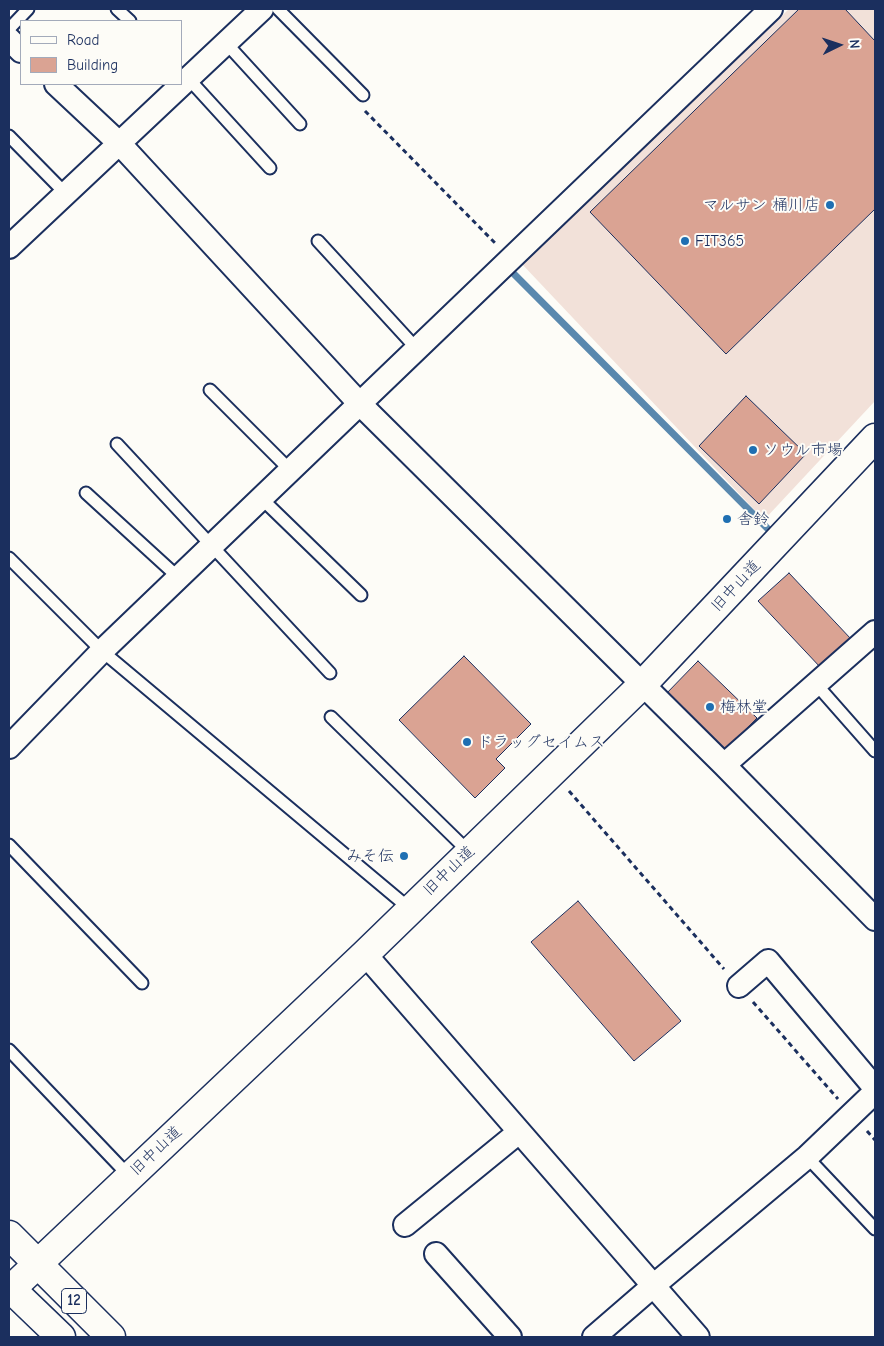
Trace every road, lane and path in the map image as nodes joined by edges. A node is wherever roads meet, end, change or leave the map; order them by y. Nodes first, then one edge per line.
1 (28, 9) edge
2 (117, 9) edge
3 (262, 9) edge
4 (278, 9) edge
5 (771, 9) edge
6 (129, 20) edge
7 (9, 29) edge
8 (9, 39) edge
9 (226, 43) junction
10 (20, 50) edge
11 (185, 75) edge
12 (57, 85) edge
13 (176, 85) edge
14 (363, 95) joint
15 (300, 124) dead end
16 (9, 136) edge
17 (120, 144) junction
18 (270, 168) dead end
19 (66, 194) junction
20 (318, 241) dead end
21 (9, 247) edge
22 (510, 258) junction
23 (416, 348) junction
24 (210, 390) dead end
25 (359, 403) junction
26 (875, 438) edge
27 (117, 444) dead end
28 (290, 470) junction
29 (86, 493) dead end
30 (261, 498) junction
31 (211, 546) junction
32 (9, 558) edge
33 (179, 578) junction
34 (360, 595) dead end
35 (875, 632) edge
36 (102, 652) junction
37 (330, 673) dead end
38 (816, 684) junction
39 (642, 685) junction
40 (331, 716) dead end
41 (9, 747) edge
42 (875, 751) edge
43 (724, 764) junction
44 (552, 771) junction
45 (9, 845) edge
46 (469, 852) junction
47 (410, 909) junction
48 (875, 919) edge
49 (365, 954) junction
50 (142, 983) dead end
51 (739, 986) junction
52 (9, 1050) edge
53 (875, 1088) edge
54 (875, 1092) edge
55 (851, 1114) junction
56 (519, 1132) junction
57 (807, 1157) junction
58 (130, 1177) junction
59 (405, 1225) dead end
60 (875, 1229) edge
61 (9, 1235) edge
62 (436, 1254) dead end
63 (37, 1264) junction
64 (653, 1286) junction
65 (9, 1289) edge
66 (61, 1337) edge
67 (112, 1337) edge
68 (510, 1337) edge
69 (594, 1337) edge
70 (698, 1337) edge

1 - 7 lane
2 - 6 lane
3 - 9 street
4 - 14 lane
5 - 22 street
8 - 10 street
9 - 11 street
9 - 15 lane
11 - 18 lane
12 - 17 street
13 - 17 street
14 - 22 path
16 - 19 lane
17 - 19 street
17 - 25 street
19 - 21 street
20 - 23 lane
22 - 23 street
23 - 25 street
24 - 28 lane
25 - 28 street
25 - 39 street
26 - 39 main road, 旧中山道
27 - 31 lane
28 - 30 street
29 - 33 lane
30 - 31 street
30 - 34 lane
31 - 33 street
31 - 37 lane
32 - 36 lane
33 - 36 street
35 - 38 street
36 - 41 street
36 - 47 lane
38 - 42 lane
38 - 43 street
39 - 43 street
39 - 44 main road, 旧中山道
40 - 46 lane
43 - 48 street
44 - 46 main road, 旧中山道
44 - 51 path
45 - 50 lane
46 - 47 main road, 旧中山道
47 - 49 main road, 旧中山道
49 - 56 street
49 - 58 main road, 旧中山道
51 - 53 street
51 - 55 path
52 - 58 lane
54 - 55 street
55 - 57 street
56 - 59 street
56 - 64 street
57 - 60 lane
57 - 64 street
58 - 63 main road, 旧中山道
61 - 63 main road, 12
62 - 68 street
63 - 65 main road, 旧中山道
63 - 67 main road, 12
64 - 69 street
64 - 70 street
65 - 66 main road, 12

